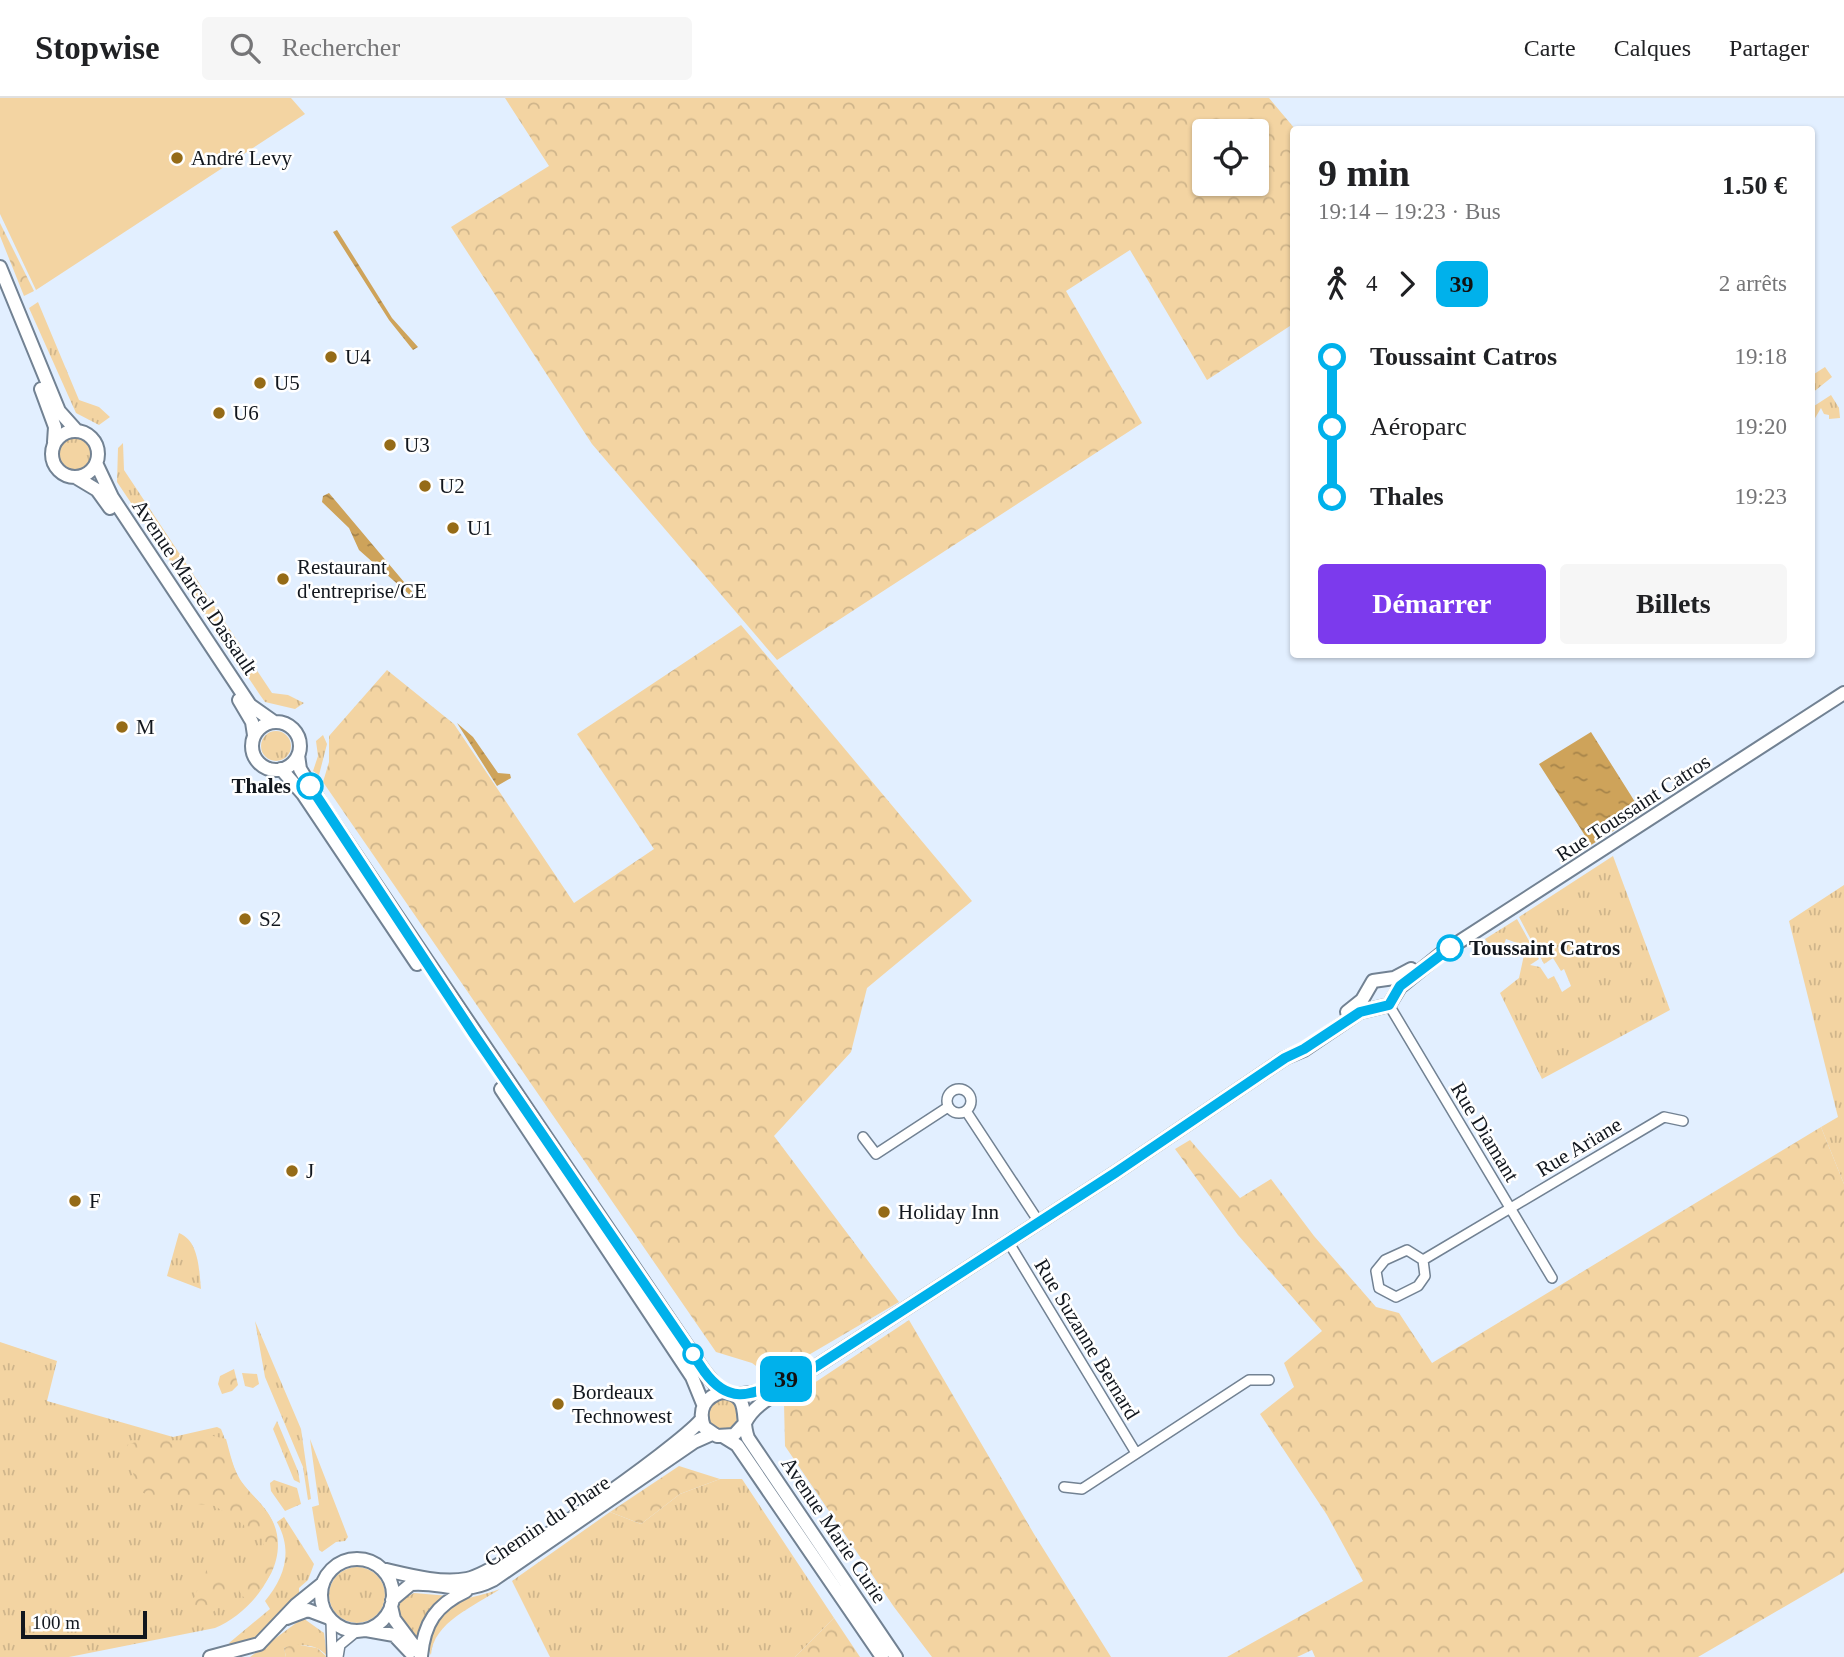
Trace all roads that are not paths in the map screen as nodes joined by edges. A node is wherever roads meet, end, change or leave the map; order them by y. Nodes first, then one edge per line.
1 (0, 267) edge
2 (0, 288) edge
3 (76, 430) junction
4 (54, 442) junction
5 (96, 463) junction
6 (76, 478) junction
7 (1844, 694) edge
8 (274, 722) junction
9 (254, 735) junction
10 (298, 755) junction
11 (281, 769) junction
12 (1442, 953) junction
13 (1386, 979) junction
14 (1366, 992) junction
15 (1396, 993) junction
16 (1389, 1005) junction
17 (1375, 1006) junction
18 (1285, 1058) junction
19 (948, 1107) junction
20 (967, 1111) junction
21 (1683, 1121) dead end
22 (863, 1137) dead end
23 (1510, 1208) junction
24 (1040, 1222) junction
25 (1009, 1242) junction
26 (1423, 1260) junction
27 (1552, 1278) dead end
28 (806, 1373) junction
29 (1269, 1380) dead end
30 (731, 1394) junction
31 (704, 1404) junction
32 (701, 1420) junction
33 (745, 1423) junction
34 (718, 1436) junction
35 (1136, 1454) junction
36 (1064, 1487) dead end
37 (382, 1569) junction
38 (323, 1583) junction
39 (469, 1589) junction
40 (392, 1603) junction
41 (330, 1619) junction
42 (284, 1620) junction
43 (362, 1630) junction
44 (210, 1657) edge
45 (335, 1657) edge
46 (419, 1657) edge
47 (882, 1657) edge
48 (896, 1657) edge

1 - 3 main road
2 - 4 main road
3 - 4 main road
3 - 5 main road
4 - 6 main road
5 - 6 main road
5 - 8 main road, Avenue Marcel Dassault
6 - 9 main road, Avenue Marcel Dassault
7 - 12 main road, Rue Toussaint Catros
8 - 9 main road
8 - 10 main road
9 - 11 main road
10 - 11 main road
10 - 30 main road
11 - 31 main road
12 - 13 main road, Rue Toussaint Catros
12 - 15 main road, Rue Toussaint Catros
13 - 14 main road
13 - 15 main road
14 - 17 main road
14 - 18 main road
15 - 16 main road
16 - 17 main road
16 - 23 street, Rue Diamant
17 - 18 main road
18 - 24 main road
19 - 20 street
19 - 20 street
19 - 22 street
20 - 24 street
21 - 23 street, Rue Ariane
23 - 26 street, Rue Ariane
23 - 27 street, Rue Diamant
24 - 25 main road
25 - 28 main road
25 - 35 street, Rue Suzanne Bernard
26 - 26 street
28 - 30 main road
28 - 33 main road
29 - 35 street
30 - 31 main road
30 - 33 main road
31 - 32 main road
32 - 34 main road
32 - 37 main road, Chemin du Phare
33 - 34 main road
33 - 48 main road, Avenue Marie Curie
34 - 39 main road, Chemin du Phare
34 - 47 main road, Avenue Marie Curie
35 - 36 street
37 - 38 main road
37 - 40 main road
38 - 41 main road
38 - 42 main road
39 - 40 main road, Chemin du Phare
39 - 46 main road
40 - 43 main road
40 - 46 main road
41 - 42 main road
41 - 43 main road
41 - 45 street
42 - 44 main road
43 - 45 street
43 - 46 main road

